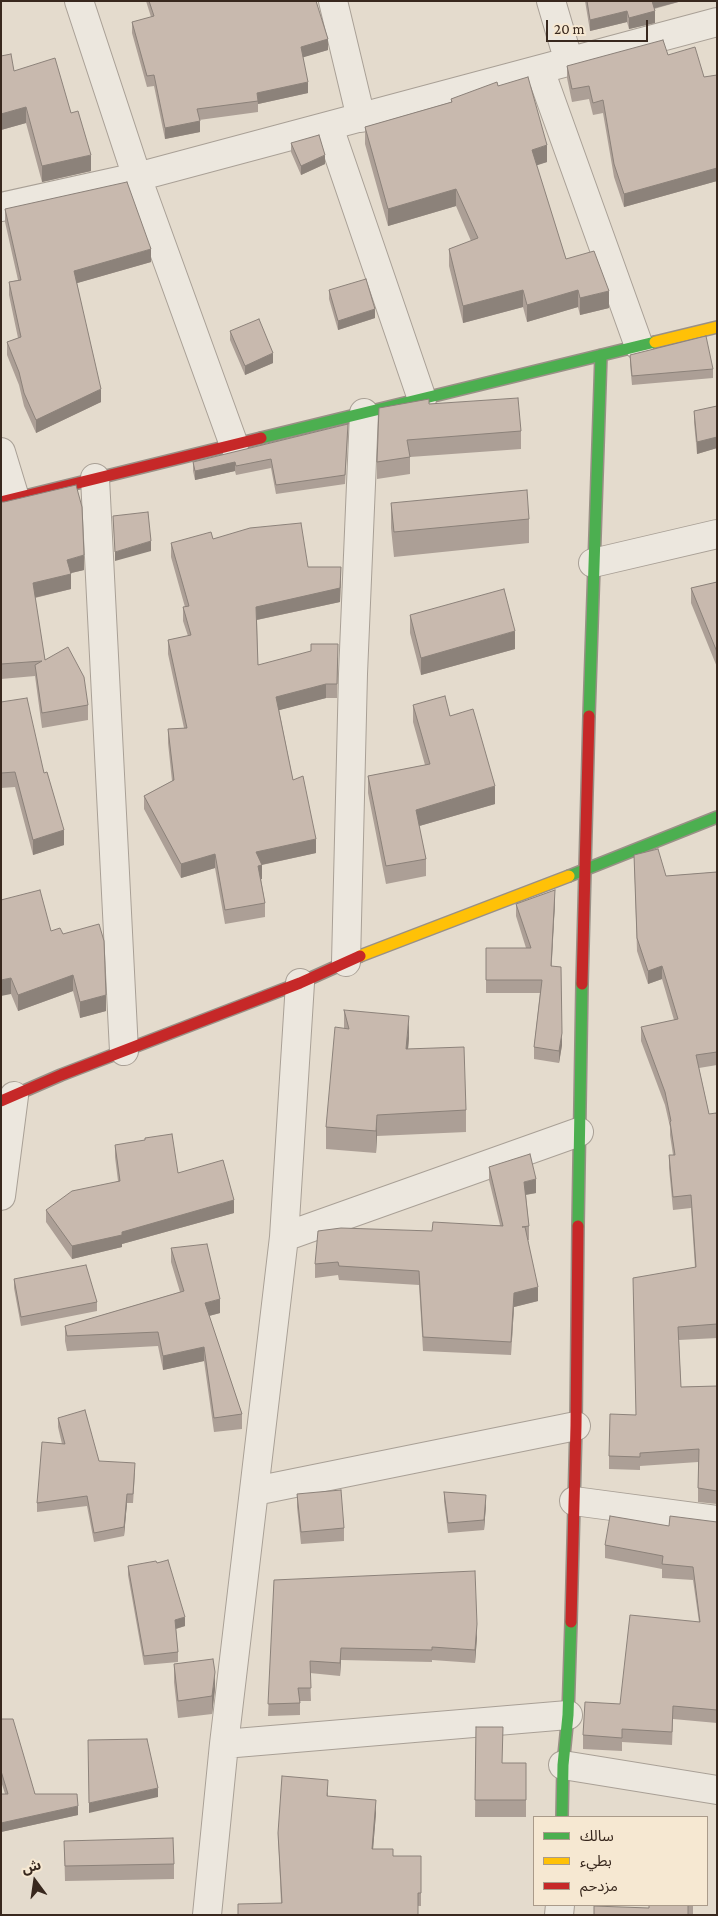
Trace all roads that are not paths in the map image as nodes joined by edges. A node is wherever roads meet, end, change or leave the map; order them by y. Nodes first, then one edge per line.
1 (79, 1) edge
2 (333, 1) edge
3 (551, 1) edge
4 (717, 22) edge
5 (568, 62) junction
6 (540, 70) junction
7 (361, 118) junction
8 (328, 127) junction
9 (136, 178) junction
10 (1, 207) edge
11 (717, 327) edge
12 (639, 346) junction
13 (601, 355) junction
14 (422, 399) junction
15 (364, 412) junction
16 (234, 445) junction
17 (1, 452) edge
18 (95, 478) junction
19 (8, 500) edge
20 (717, 534) edge
21 (593, 563) junction
22 (717, 817) edge
23 (584, 870) junction
24 (346, 962) junction
25 (300, 983) junction
26 (124, 1051) junction
27 (8, 1098) edge
28 (578, 1132) junction
29 (1, 1196) edge
30 (284, 1237) junction
31 (576, 1426) junction
32 (255, 1491) junction
33 (574, 1501) junction
34 (717, 1520) edge
35 (568, 1715) junction
36 (224, 1744) junction
37 (563, 1765) junction
38 (717, 1790) edge
39 (562, 1816) edge
40 (207, 1915) edge

1 - 9 street
2 - 7 street
3 - 5 street
4 - 5 street
5 - 6 street
6 - 7 street
6 - 12 street
7 - 8 street
8 - 9 street
8 - 14 street
9 - 10 street
9 - 16 street
11 - 12 street
12 - 13 street
13 - 14 street
13 - 21 street
14 - 15 street
15 - 16 street
15 - 24 street
16 - 18 street
17 - 19 street
18 - 19 street
18 - 26 street
20 - 21 street
21 - 23 street
22 - 23 street
23 - 24 street
23 - 28 street
24 - 25 street
25 - 26 street
25 - 30 street
26 - 27 street
27 - 29 street
28 - 30 street
28 - 31 street
30 - 32 street
31 - 32 street
31 - 33 street
32 - 36 street
33 - 34 street
33 - 35 street
35 - 36 street
35 - 37 street
36 - 40 street
37 - 38 street
37 - 39 street

